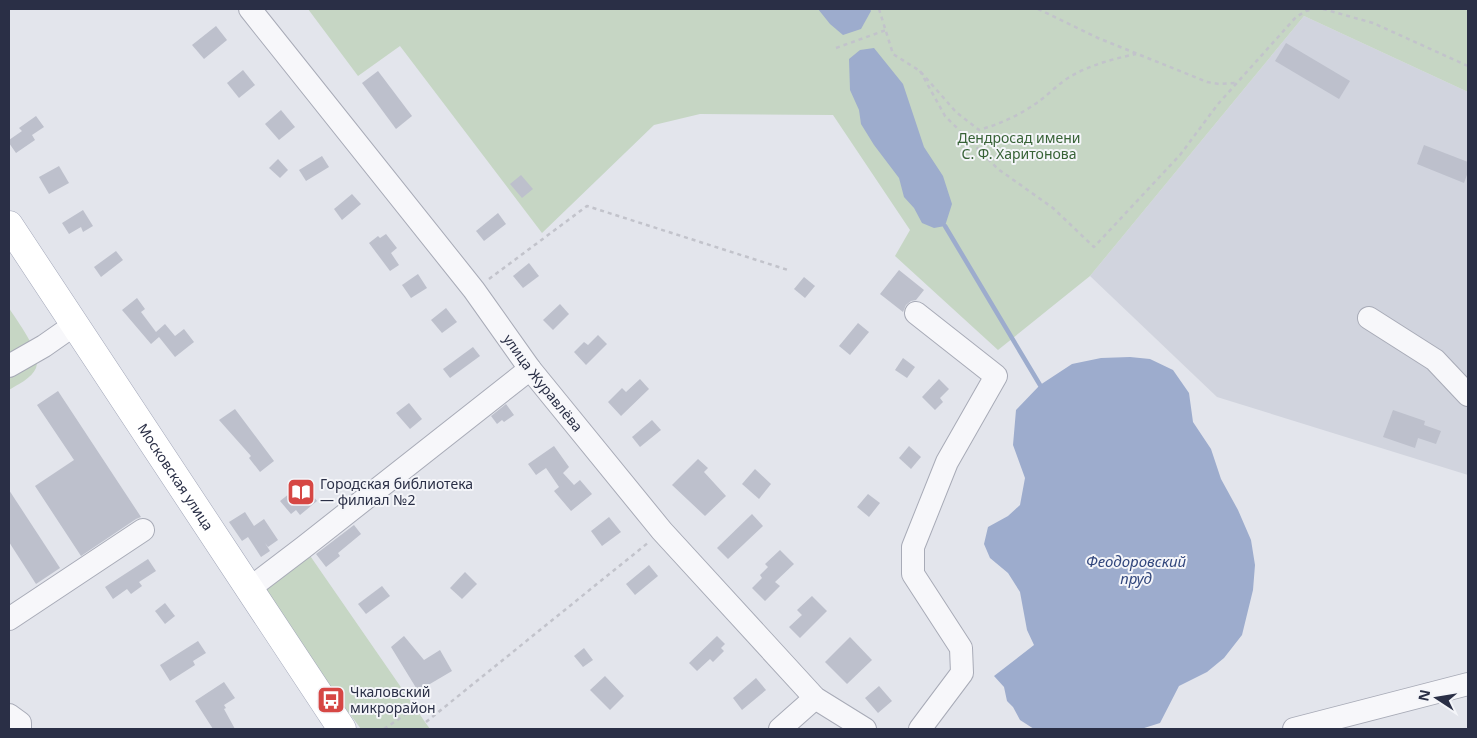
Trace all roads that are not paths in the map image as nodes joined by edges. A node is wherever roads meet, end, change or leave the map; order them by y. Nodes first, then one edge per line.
1 (250, 9) edge
2 (9, 225) edge
3 (916, 313) dead end
4 (1369, 318) dead end
5 (74, 325) junction
6 (9, 366) edge
7 (530, 369) junction
8 (1468, 395) edge
9 (143, 530) dead end
10 (250, 588) junction
11 (9, 619) edge
12 (1468, 684) edge
13 (814, 698) junction
14 (9, 715) edge
15 (20, 729) edge
16 (342, 729) edge
17 (780, 729) edge
18 (865, 729) edge
19 (920, 729) edge
20 (1294, 729) edge

1 - 7 street, улица Журавлёва
2 - 5 main road, Московская улица
3 - 19 street
4 - 8 street
5 - 6 street
5 - 10 main road, Московская улица
7 - 10 street
7 - 13 street, улица Журавлёва
9 - 11 street
10 - 16 main road, Московская улица
12 - 20 street
13 - 17 street
13 - 18 street, улица Журавлёва
14 - 15 street

